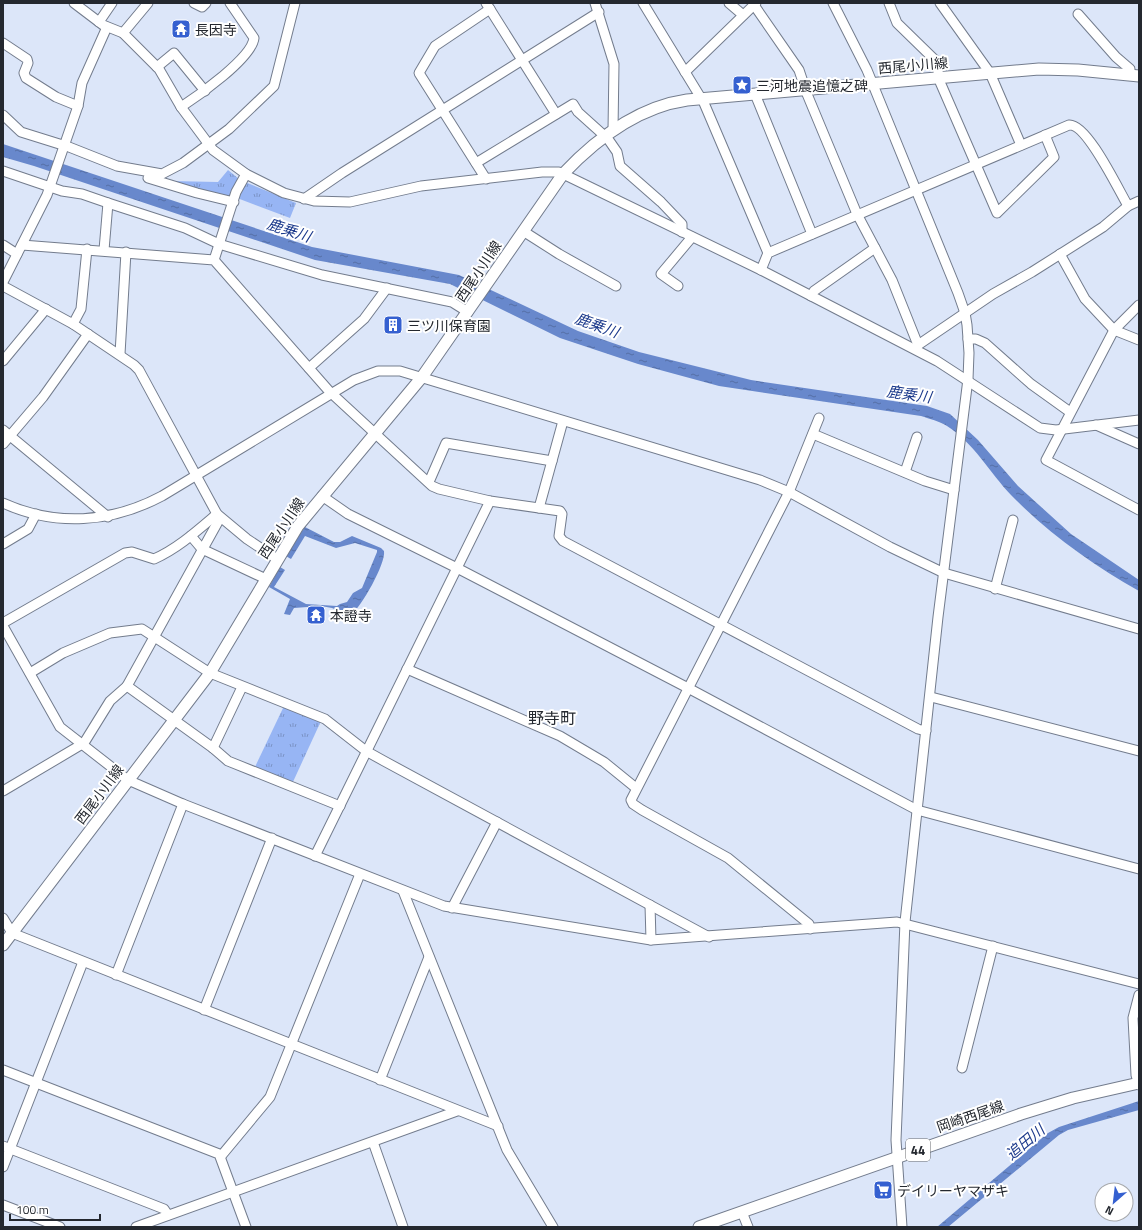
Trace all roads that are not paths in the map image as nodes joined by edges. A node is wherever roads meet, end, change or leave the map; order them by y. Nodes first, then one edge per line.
1 (74, 3) edge
2 (112, 3) edge
3 (148, 3) edge
4 (194, 3) edge
5 (206, 3) edge
6 (230, 3) edge
7 (295, 3) edge
8 (643, 3) edge
9 (729, 3) edge
10 (833, 3) edge
11 (889, 3) edge
12 (940, 3) edge
13 (755, 4) edge
14 (488, 6) edge
15 (597, 7) edge
16 (1078, 14) dead end
17 (744, 15) junction
18 (103, 24) junction
19 (123, 34) junction
20 (3, 43) edge
21 (521, 59) junction
22 (157, 67) junction
23 (685, 72) junction
24 (990, 73) junction
25 (1135, 75) edge
26 (939, 78) junction
27 (871, 83) junction
28 (805, 90) junction
29 (205, 91) junction
30 (755, 94) junction
31 (701, 99) junction
32 (78, 106) junction
33 (182, 107) junction
34 (442, 110) junction
35 (556, 114) junction
36 (3, 115) edge
37 (609, 133) junction
38 (1045, 135) junction
39 (208, 145) junction
40 (1021, 145) junction
41 (63, 148) junction
42 (476, 163) junction
43 (975, 165) junction
44 (117, 166) junction
45 (3, 171) edge
46 (246, 174) junction
47 (563, 174) junction
48 (486, 179) junction
49 (51, 185) junction
50 (915, 190) junction
51 (304, 199) junction
52 (1139, 201) edge
53 (108, 203) junction
54 (233, 204) junction
55 (1128, 206) junction
56 (857, 214) junction
57 (523, 231) junction
58 (682, 232) junction
59 (812, 234) junction
60 (692, 237) junction
61 (220, 241) junction
62 (3, 245) edge
63 (22, 245) junction
64 (875, 248) junction
65 (87, 249) junction
66 (104, 250) junction
67 (126, 252) junction
68 (768, 253) junction
69 (17, 254) junction
70 (1060, 254) junction
71 (214, 260) junction
72 (761, 270) junction
73 (3, 282) edge
74 (3, 286) edge
75 (616, 286) dead end
76 (678, 286) dead end
77 (387, 288) junction
78 (811, 296) junction
79 (1139, 305) edge
80 (46, 309) junction
81 (469, 310) junction
82 (965, 313) junction
83 (73, 324) junction
84 (1114, 330) junction
85 (88, 334) junction
86 (968, 339) junction
87 (1139, 340) edge
88 (917, 347) junction
89 (120, 354) junction
90 (3, 362) edge
91 (309, 368) junction
92 (422, 377) junction
93 (968, 379) junction
94 (333, 394) junction
95 (1070, 412) junction
96 (819, 418) dead end
97 (563, 420) junction
98 (1139, 420) edge
99 (1096, 425) junction
100 (1061, 430) junction
101 (6, 432) edge
102 (375, 433) junction
103 (813, 434) junction
104 (917, 436) dead end
105 (3, 444) edge
106 (1139, 444) edge
107 (552, 461) junction
108 (905, 472) junction
109 (196, 475) junction
110 (429, 482) junction
111 (954, 490) junction
112 (789, 492) junction
113 (322, 496) junction
114 (490, 501) junction
115 (3, 503) edge
116 (539, 508) junction
117 (1139, 510) edge
118 (36, 514) junction
119 (219, 516) junction
120 (108, 517) junction
121 (1013, 520) dead end
122 (191, 536) junction
123 (3, 544) edge
124 (202, 549) junction
125 (278, 559) junction
126 (457, 568) junction
127 (944, 573) junction
128 (266, 579) junction
129 (995, 589) junction
130 (3, 623) edge
131 (721, 624) junction
132 (3, 626) edge
133 (1139, 629) edge
134 (154, 636) junction
135 (407, 669) junction
136 (30, 673) junction
137 (210, 673) junction
138 (127, 686) junction
139 (242, 687) junction
140 (688, 688) junction
141 (930, 697) junction
142 (174, 720) junction
143 (926, 731) junction
144 (82, 745) junction
145 (213, 748) junction
146 (366, 750) junction
147 (1139, 751) edge
148 (128, 780) junction
149 (636, 788) junction
150 (3, 790) edge
151 (183, 804) junction
152 (340, 806) junction
153 (917, 810) junction
154 (497, 822) junction
155 (272, 838) junction
156 (315, 856) junction
157 (1139, 869) edge
158 (360, 874) junction
159 (403, 891) junction
160 (650, 905) junction
161 (452, 908) junction
162 (3, 918) edge
163 (905, 922) junction
164 (810, 929) junction
165 (12, 933) junction
166 (709, 937) junction
167 (651, 940) junction
168 (3, 945) edge
169 (994, 946) junction
170 (430, 957) junction
171 (83, 962) junction
172 (116, 975) junction
173 (1139, 984) edge
174 (1139, 995) edge
175 (204, 1010) junction
176 (292, 1045) junction
177 (962, 1068) dead end
178 (3, 1070) edge
179 (380, 1080) junction
180 (35, 1083) junction
181 (1139, 1083) edge
182 (458, 1111) junction
183 (498, 1126) junction
184 (373, 1142) junction
185 (6, 1148) edge
186 (222, 1156) junction
187 (897, 1157) junction
188 (3, 1167) edge
189 (234, 1192) junction
190 (3, 1205) edge
191 (742, 1212) junction
192 (168, 1215) junction
193 (60, 1227) edge
194 (136, 1227) edge
195 (246, 1227) edge
196 (403, 1227) edge
197 (553, 1227) edge
198 (700, 1227) edge
199 (748, 1227) edge
200 (902, 1227) edge

1 - 18 street
2 - 18 street
3 - 19 street
4 - 5 street
6 - 29 street
7 - 39 street
8 - 23 street
9 - 17 street
10 - 27 street
11 - 26 street
12 - 24 street
13 - 17 street
13 - 28 street
14 - 21 street
14 - 34 street
15 - 21 street
15 - 37 street
16 - 25 street
17 - 23 street
18 - 19 street
18 - 32 street
19 - 22 street
20 - 32 street
21 - 34 street
21 - 35 street
22 - 29 street
22 - 33 street
23 - 31 street
24 - 25 main road, 西尾小川線
24 - 26 main road, 西尾小川線
24 - 40 street
26 - 27 main road, 西尾小川線
26 - 43 street
27 - 28 main road, 西尾小川線
27 - 50 street
28 - 30 main road, 西尾小川線
28 - 56 street
29 - 33 street
30 - 31 main road, 西尾小川線
30 - 59 street
31 - 37 main road, 西尾小川線
31 - 68 street
32 - 41 street
33 - 39 street
34 - 42 street
34 - 51 street
35 - 37 street
35 - 42 street
36 - 41 street
37 - 47 main road, 西尾小川線
37 - 58 street
38 - 40 street
38 - 43 street
38 - 55 street
39 - 44 street
39 - 46 street
40 - 43 street
41 - 44 street
41 - 49 street
42 - 48 street
43 - 50 street
44 - 54 street
45 - 49 street
46 - 51 street
46 - 54 street
47 - 48 street
47 - 57 main road, 西尾小川線
47 - 58 street
48 - 51 street
49 - 53 street
49 - 63 street
50 - 56 street
50 - 82 street
52 - 55 street
53 - 61 street
53 - 66 street
54 - 61 street
55 - 70 street
56 - 59 street
56 - 64 street
57 - 75 street
57 - 81 main road, 西尾小川線
58 - 60 street
59 - 68 street
60 - 72 street
60 - 76 street
61 - 71 street
61 - 77 street
62 - 69 street
63 - 65 street
63 - 69 street
64 - 78 street
64 - 88 street
65 - 66 street
65 - 83 street
66 - 67 street
67 - 71 street
67 - 89 street
68 - 72 street
69 - 73 street
70 - 82 street
70 - 84 street
71 - 91 street
72 - 78 street
74 - 80 street
77 - 81 street
77 - 91 street
78 - 88 street
79 - 84 street
80 - 83 street
80 - 90 street
81 - 92 main road, 西尾小川線
82 - 86 street
82 - 88 street
83 - 85 street
84 - 87 street
84 - 95 street
85 - 89 street
85 - 101 street
86 - 93 street
86 - 95 street
88 - 93 street
89 - 109 street
91 - 94 street
92 - 94 street
92 - 97 street
92 - 102 main road, 西尾小川線
93 - 100 street
93 - 111 street
94 - 102 street
94 - 109 street
95 - 100 street
96 - 103 street
97 - 107 street
97 - 112 street
98 - 99 street
99 - 100 street
99 - 106 street
100 - 117 street
101 - 105 street
101 - 120 street
102 - 110 street
102 - 113 main road, 西尾小川線
103 - 108 street
103 - 112 street
104 - 108 street
107 - 110 street
107 - 116 street
108 - 111 street
109 - 119 street
109 - 120 street
110 - 114 street
111 - 127 street
112 - 127 street
112 - 131 street
113 - 125 main road, 西尾小川線
113 - 126 street
114 - 116 street
114 - 126 street
115 - 118 street
116 - 131 street
118 - 120 street
118 - 123 street
119 - 122 street
119 - 124 street
119 - 125 street
121 - 129 street
122 - 124 street
122 - 130 street
124 - 128 street
124 - 134 street
125 - 128 main road, 西尾小川線
126 - 135 street
126 - 140 street
127 - 129 street
127 - 141 street
128 - 137 main road, 西尾小川線
129 - 133 street
131 - 140 street
131 - 143 street
132 - 136 street
134 - 136 street
134 - 137 street
134 - 138 street
135 - 146 street
135 - 149 street
136 - 144 street
137 - 139 street
137 - 142 main road, 西尾小川線
138 - 142 street
138 - 144 street
139 - 145 street
139 - 146 street
140 - 149 street
140 - 153 street
141 - 143 street
141 - 147 street
142 - 145 street
142 - 148 main road, 西尾小川線
143 - 153 street
144 - 148 street
144 - 150 street
145 - 152 street
146 - 152 street
146 - 154 street
148 - 151 street
148 - 165 main road, 西尾小川線
149 - 164 street
151 - 155 street
151 - 172 street
152 - 156 street
153 - 157 street
153 - 163 street
154 - 160 street
154 - 161 street
155 - 156 street
155 - 175 street
156 - 158 street
158 - 159 street
158 - 176 street
159 - 161 street
159 - 170 street
160 - 166 street
160 - 167 street
161 - 167 street
162 - 165 street
163 - 164 street
163 - 169 street
163 - 187 street
164 - 166 street
165 - 168 main road, 西尾小川線
165 - 171 street
166 - 167 street
169 - 173 street
169 - 177 street
170 - 179 street
170 - 183 street
171 - 172 street
171 - 180 street
172 - 175 street
174 - 181 street
175 - 176 street
176 - 179 street
176 - 186 street
178 - 180 street
179 - 182 street
180 - 185 street
180 - 186 street
181 - 187 main road, 岡崎西尾線 / 44
182 - 183 street
182 - 184 street
183 - 197 street
184 - 189 street
184 - 196 street
185 - 188 street
185 - 192 street
186 - 189 street
187 - 191 main road, 岡崎西尾線 / 44
187 - 200 street
189 - 192 street
189 - 195 street
190 - 193 street
191 - 198 main road, 岡崎西尾線 / 44
191 - 199 street
192 - 194 street

